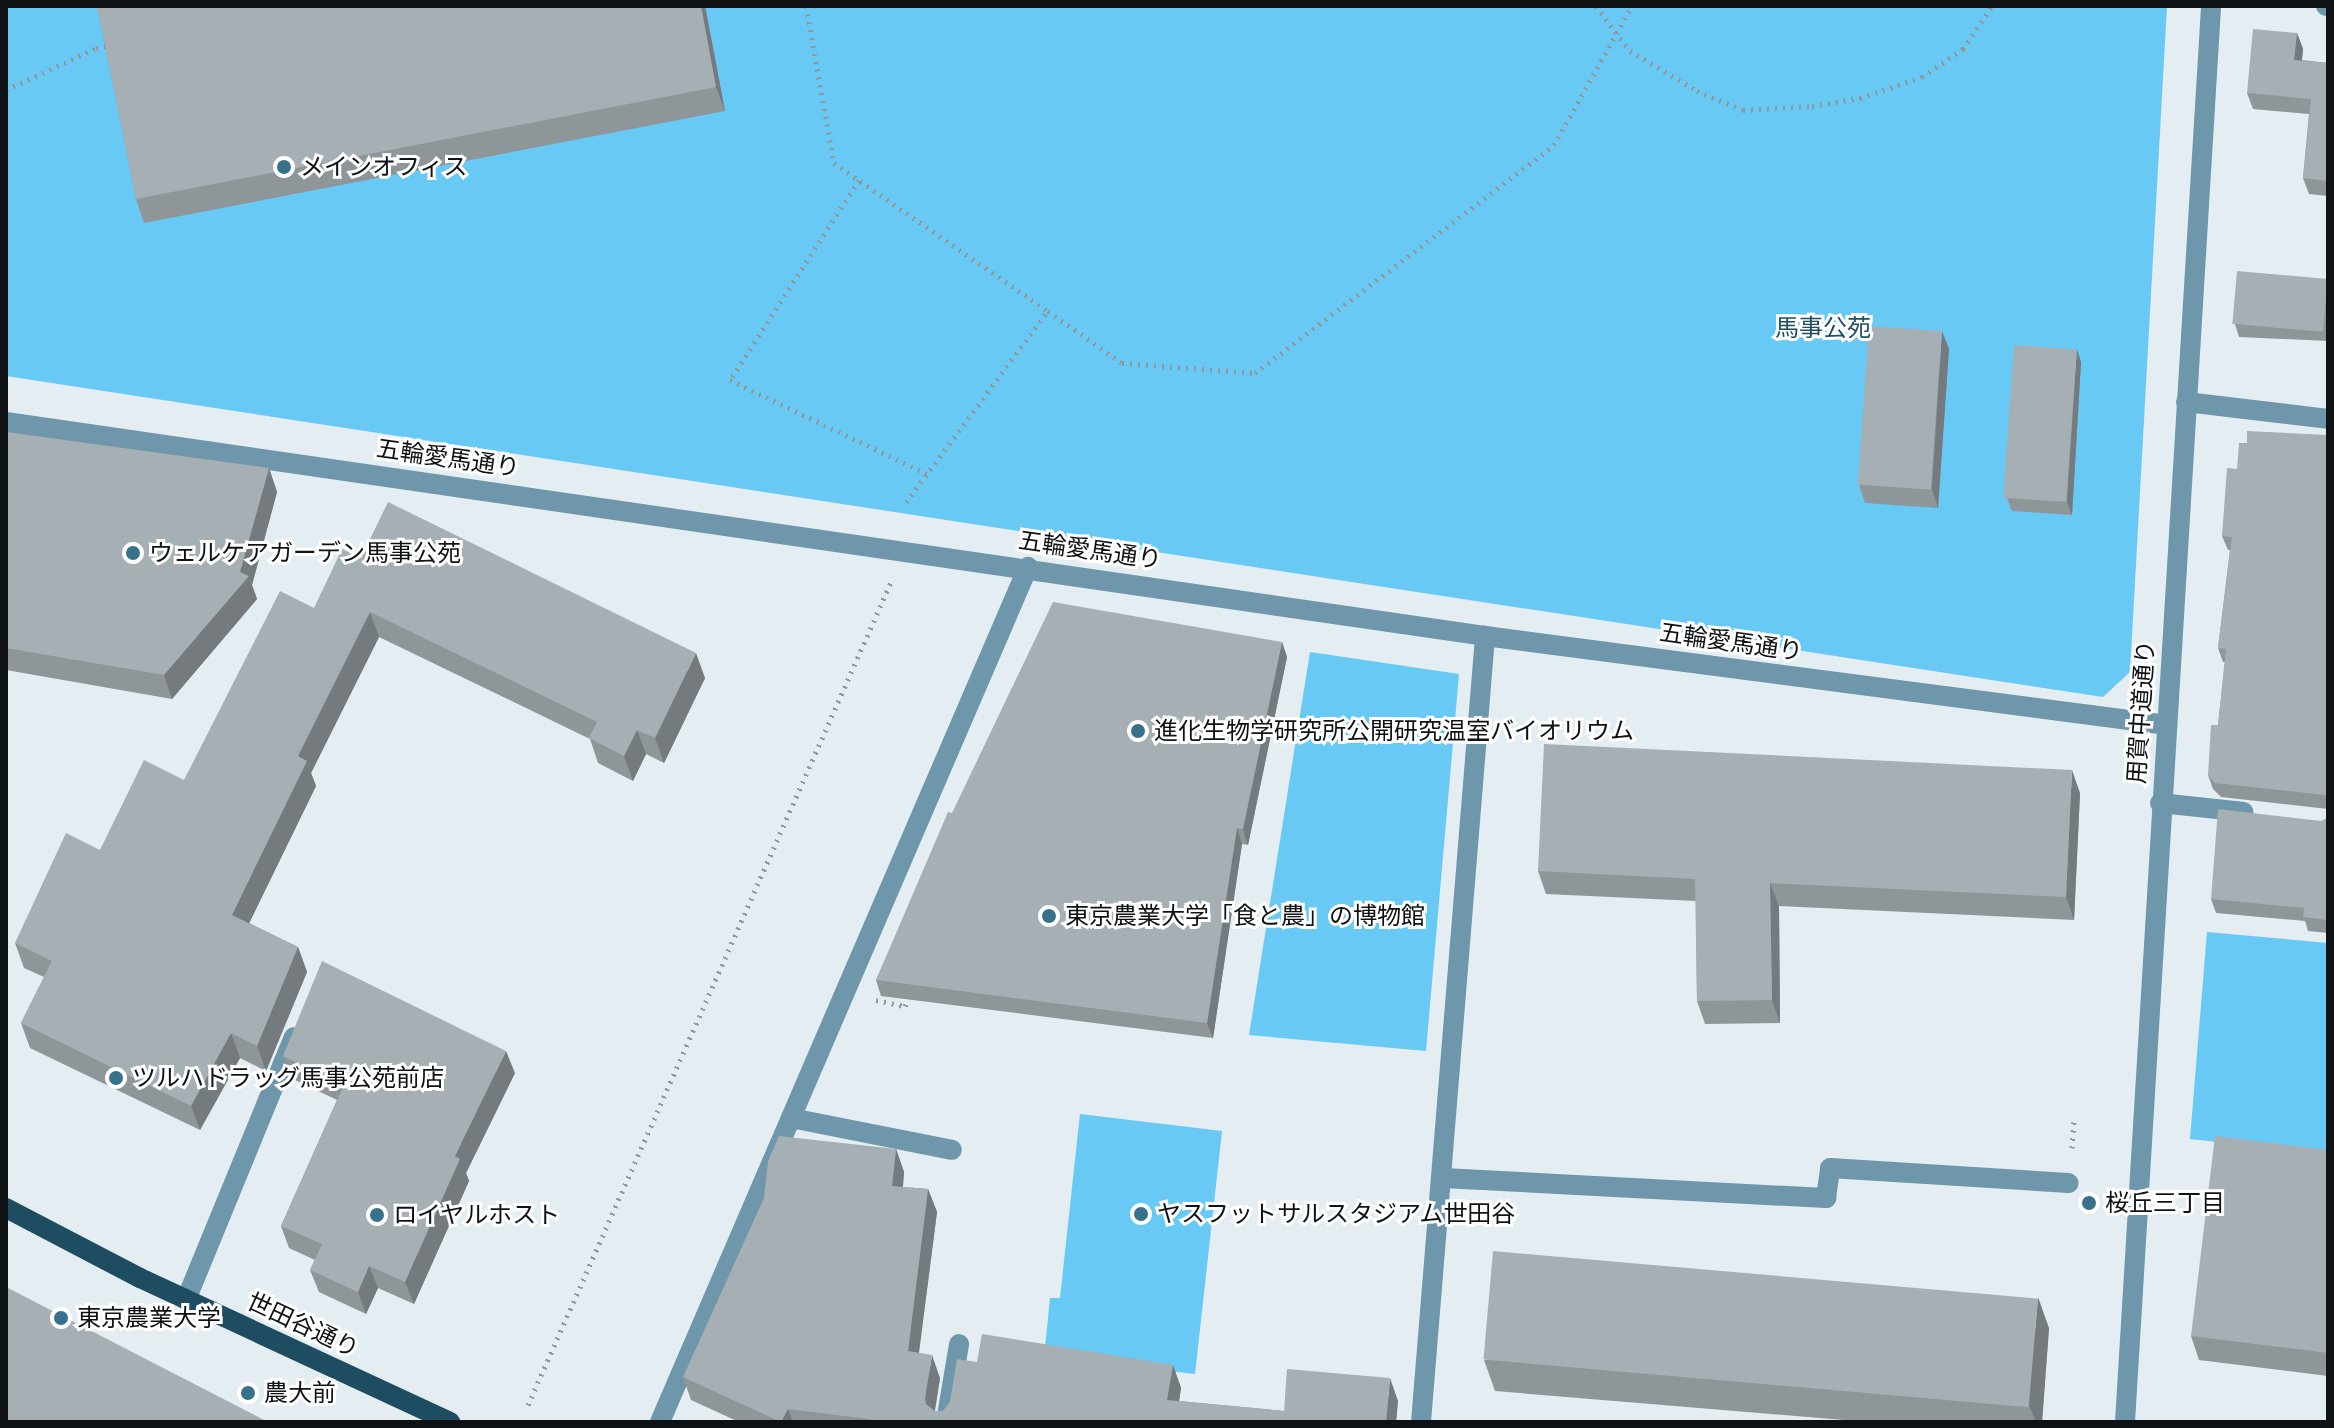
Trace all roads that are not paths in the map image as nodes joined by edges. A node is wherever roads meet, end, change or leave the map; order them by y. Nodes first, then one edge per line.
1 (2211, 6) edge
2 (2186, 402) junction
3 (2328, 419) edge
4 (6, 422) edge
5 (1028, 567) junction
6 (1485, 636) junction
7 (2167, 725) junction
8 (2160, 803) junction
9 (2267, 815) edge
10 (300, 1020) edge
11 (791, 1118) junction
12 (952, 1150) dead end
13 (1443, 1178) junction
14 (2069, 1183) dead end
15 (6, 1208) edge
16 (186, 1300) junction
17 (959, 1344) dead end
18 (450, 1422) edge
19 (660, 1422) edge
20 (946, 1422) edge
21 (1421, 1422) edge
22 (2125, 1422) edge

1 - 2 street, 用賀中道通り
2 - 3 street
2 - 7 street, 用賀中道通り
4 - 5 street, 五輪愛馬通り
5 - 6 street, 五輪愛馬通り
5 - 11 street
6 - 7 street, 五輪愛馬通り
6 - 13 street
7 - 8 street, 用賀中道通り
8 - 9 street
8 - 22 street, 用賀中道通り
10 - 16 street
11 - 12 street
11 - 19 street
13 - 14 street
13 - 21 street
15 - 16 main road, 世田谷通り
16 - 18 main road, 世田谷通り
17 - 20 street

